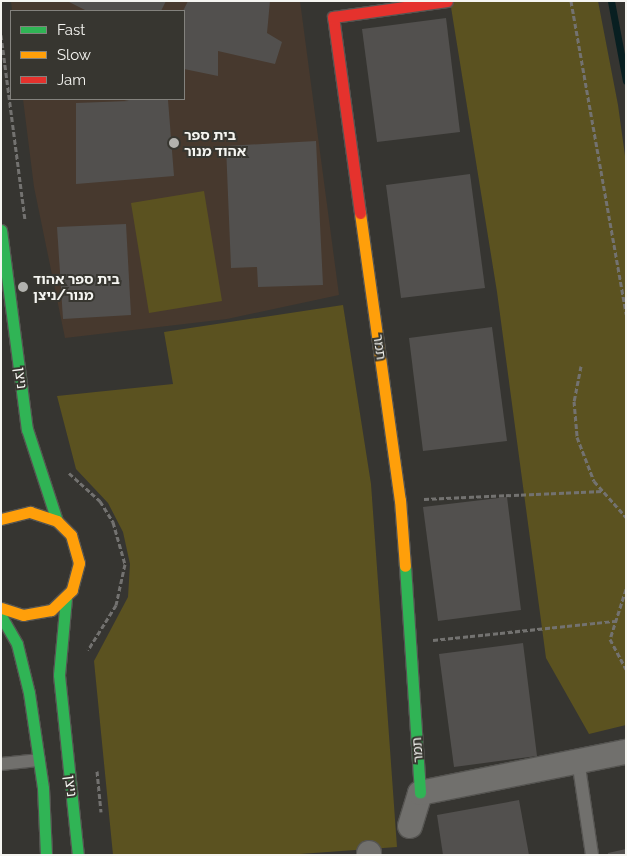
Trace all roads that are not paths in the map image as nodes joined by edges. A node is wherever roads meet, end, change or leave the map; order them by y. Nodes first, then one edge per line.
1 (446, 1) edge
2 (1, 230) edge
3 (1, 519) edge
4 (57, 521) junction
5 (66, 598) junction
6 (1, 608) edge
7 (1, 616) edge
8 (626, 752) edge
9 (39, 760) junction
10 (578, 760) junction
11 (1, 764) edge
12 (420, 793) junction
13 (410, 826) dead end
14 (46, 855) edge
15 (78, 855) edge
16 (592, 855) edge

1 - 12 street, תמר
2 - 4 street, ניצן
3 - 4 street
4 - 5 street
5 - 6 street
5 - 15 street, ניצן
7 - 9 street, ניצן
8 - 10 street
9 - 11 lane
9 - 14 street, ניצן
10 - 12 street
10 - 16 lane
12 - 13 street, תמר

